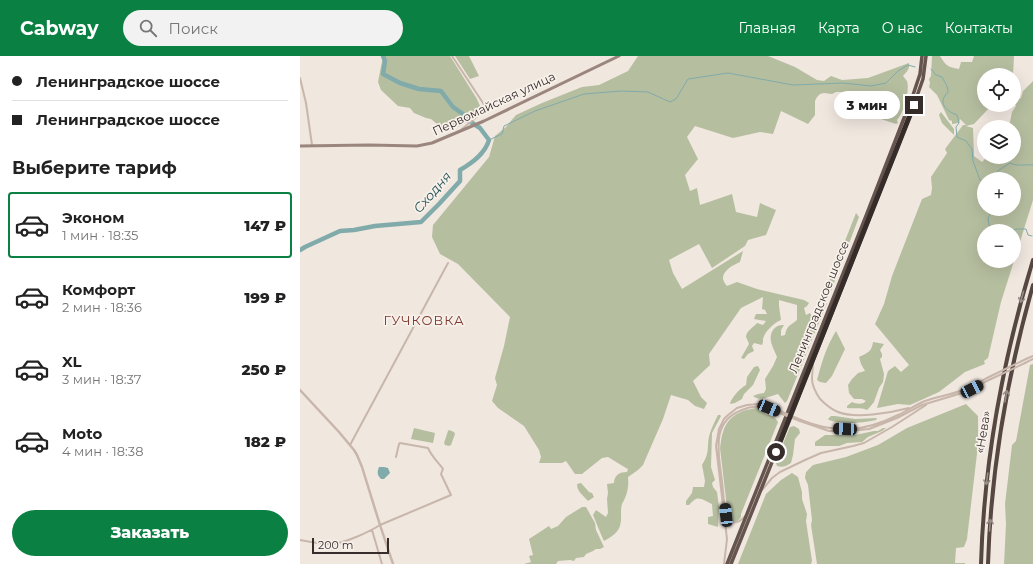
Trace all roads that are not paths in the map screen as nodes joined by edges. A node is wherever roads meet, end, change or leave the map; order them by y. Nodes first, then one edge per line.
1 (452, 56) edge
2 (619, 56) edge
3 (922, 56) edge
4 (926, 56) edge
5 (300, 78) edge
6 (468, 126) junction
7 (312, 145) junction
8 (300, 146) edge
9 (1033, 260) edge
10 (448, 263) dead end
11 (1033, 285) edge
12 (1033, 358) edge
13 (814, 359) junction
14 (991, 378) junction
15 (300, 390) edge
16 (930, 403) junction
17 (912, 407) junction
18 (770, 408) junction
19 (801, 421) junction
20 (350, 445) junction
21 (396, 457) dead end
22 (759, 494) junction
23 (747, 513) junction
24 (380, 526) junction
25 (372, 530) junction
26 (300, 540) edge
27 (382, 564) edge
28 (394, 564) edge
29 (725, 564) edge
30 (731, 564) edge
31 (981, 564) edge
32 (988, 564) edge

1 - 6 street
2 - 6 main road, Первомайская улица
3 - 23 highway, Ленинградское шоссе
4 - 13 highway, Ленинградское шоссе
5 - 7 street
6 - 7 main road, Первомайская улица
7 - 8 main road, Первомайская улица
9 -> 31 highway, «Нева»
10 - 20 street
32 -> 11 highway, «Нева»
12 - 14 street, bridge
12 - 14 street, bridge
13 - 17 street
13 - 22 highway, Ленинградское шоссе
14 - 16 street
14 - 17 street
15 - 20 street
16 - 19 street
16 - 22 street
17 - 19 street
18 - 19 street, bridge
18 - 23 street
18 - 29 street
20 - 24 street
21 - 24 street
22 - 30 highway, Ленинградское шоссе
23 - 29 highway, Ленинградское шоссе
24 - 25 street
24 - 28 street
25 - 26 street
25 - 27 street

